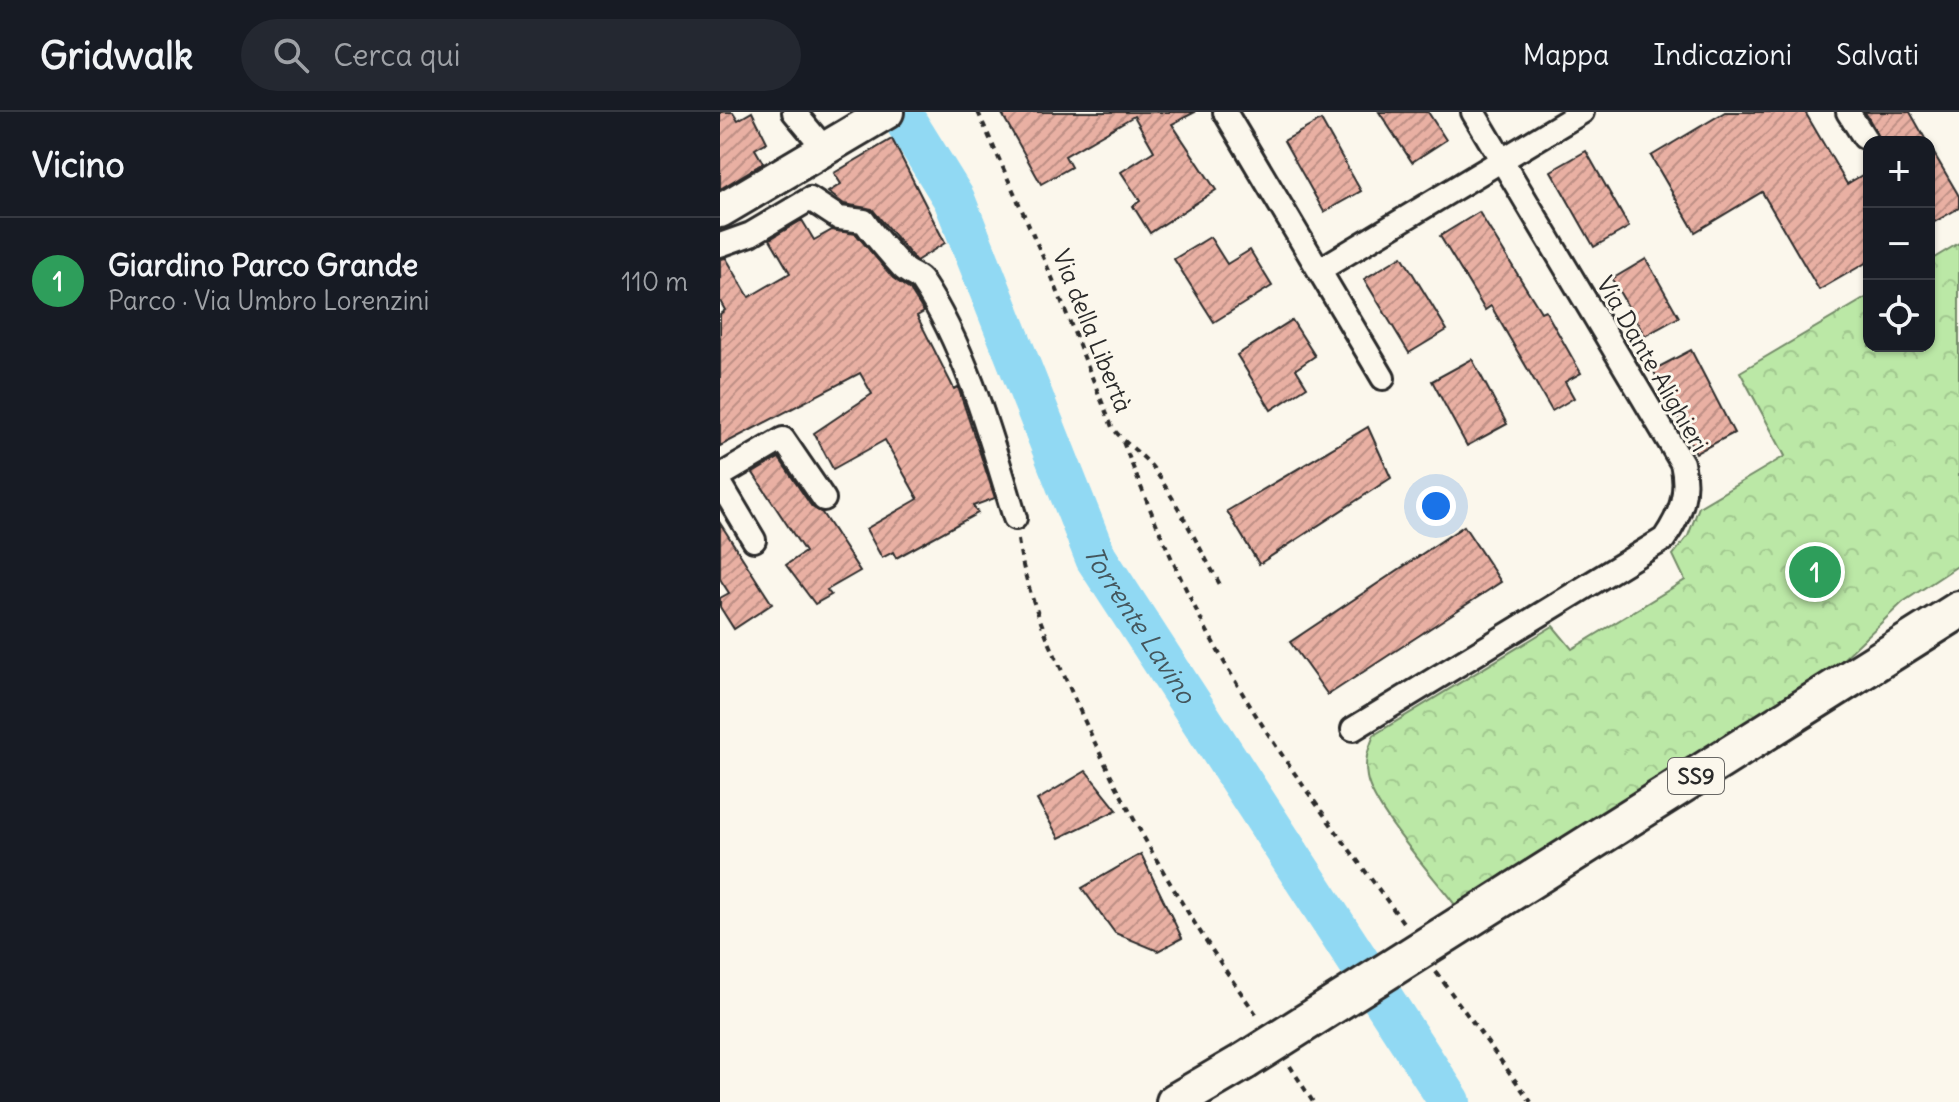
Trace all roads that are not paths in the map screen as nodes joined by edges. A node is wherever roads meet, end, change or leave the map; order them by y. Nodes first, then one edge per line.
1 (794, 112) edge
2 (1225, 112) edge
3 (1473, 112) edge
4 (1582, 112) edge
5 (1848, 112) edge
6 (882, 115) edge
7 (1863, 136) edge
8 (824, 148) junction
9 (1502, 160) junction
10 (720, 211) edge
11 (720, 245) edge
12 (1321, 269) junction
13 (1383, 378) dead end
14 (720, 476) edge
15 (720, 483) edge
16 (824, 499) dead end
17 (1015, 518) road end
18 (754, 540) dead end
19 (1959, 595) edge
20 (1959, 610) edge
21 (1959, 626) edge
22 (1876, 662) junction
23 (1353, 729) dead end
24 (1175, 1102) edge

1 - 8 street
2 - 12 street
3 - 9 street, Via Dante Alighieri
4 - 9 street
5 - 7 street
6 - 8 main road
8 - 10 main road
9 - 12 street
9 - 23 street, Via Dante Alighieri
11 - 17 street
12 - 13 street
14 - 16 street
15 - 18 street
19 - 22 main road
20 - 22 main road, SS9
21 - 22 main road
22 - 24 main road, SS9, bridge

